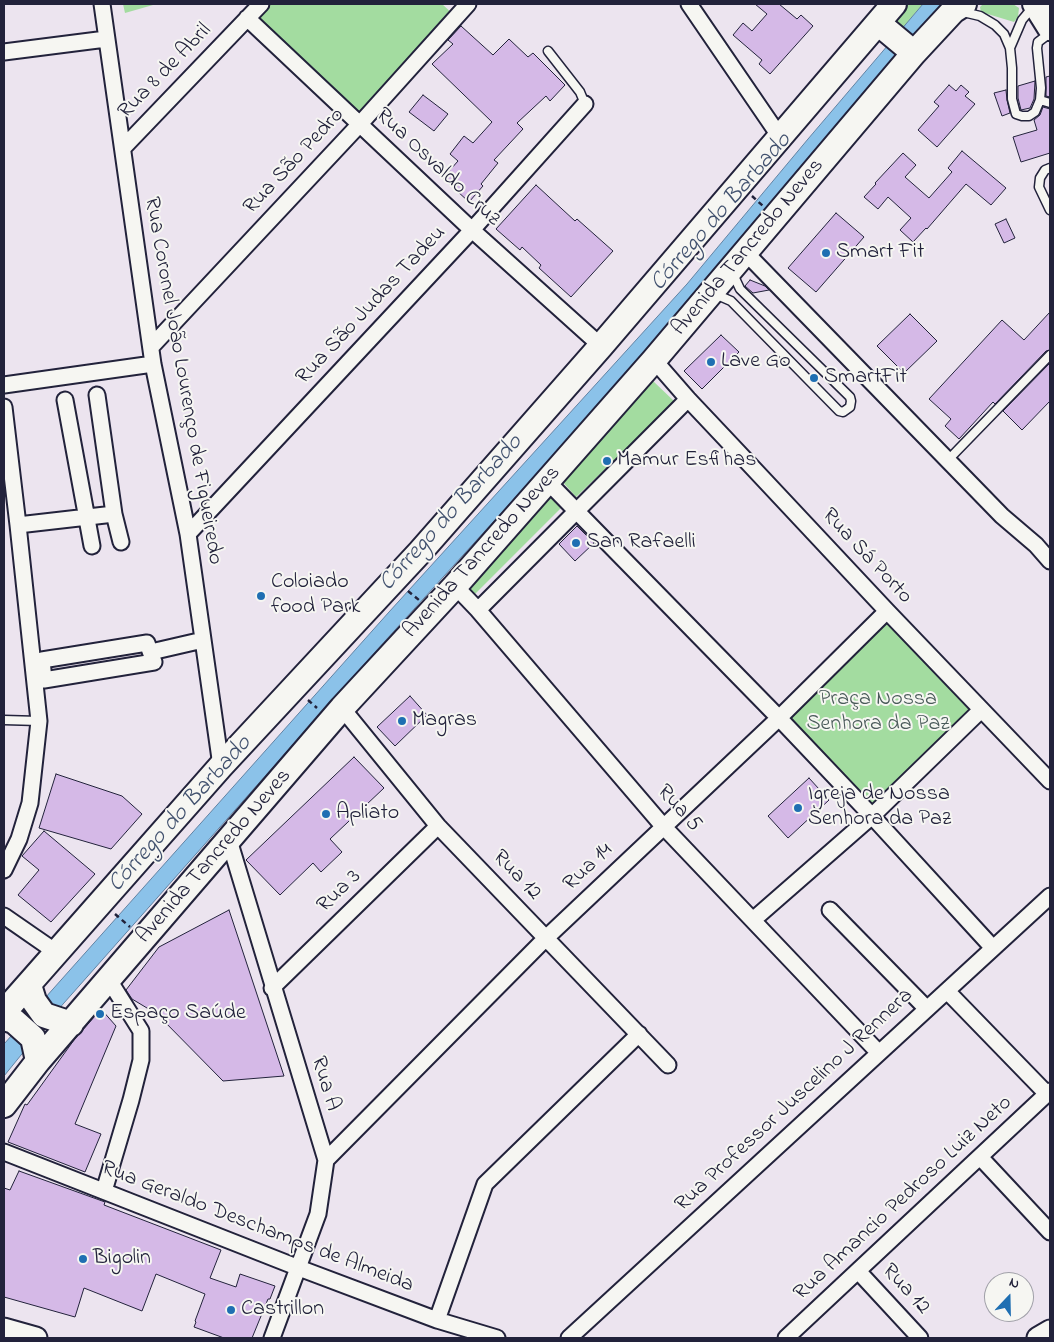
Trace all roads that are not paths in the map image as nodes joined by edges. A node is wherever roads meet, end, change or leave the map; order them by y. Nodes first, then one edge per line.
1 (102, 4) edge
2 (261, 4) edge
3 (689, 4) edge
4 (894, 4) edge
5 (1035, 4) edge
6 (461, 6) edge
7 (959, 8) edge
8 (247, 18) junction
9 (881, 26) junction
10 (1050, 28) edge
11 (1050, 33) edge
12 (106, 39) junction
13 (1010, 48) junction
14 (548, 51) dead end
15 (911, 51) junction
16 (4, 52) edge
17 (1040, 100) junction
18 (1050, 103) edge
19 (584, 104) joint
20 (359, 125) junction
21 (780, 137) junction
22 (123, 148) junction
23 (1050, 168) edge
24 (1050, 210) edge
25 (472, 230) junction
26 (738, 260) junction
27 (710, 293) junction
28 (601, 346) junction
29 (151, 347) junction
30 (1050, 355) edge
31 (654, 360) junction
32 (153, 364) junction
33 (4, 385) edge
34 (97, 394) dead end
35 (65, 400) dead end
36 (688, 400) junction
37 (4, 407) edge
38 (948, 460) junction
39 (548, 482) junction
40 (575, 510) junction
41 (114, 514) junction
42 (87, 517) junction
43 (18, 525) junction
44 (188, 534) junction
45 (121, 542) dead end
46 (92, 546) dead end
47 (1050, 561) edge
48 (455, 586) junction
49 (478, 610) junction
50 (887, 611) junction
51 (203, 640) junction
52 (151, 652) junction
53 (332, 710) junction
54 (981, 710) junction
55 (779, 718) junction
56 (4, 720) edge
57 (39, 722) junction
58 (221, 766) junction
59 (1050, 780) edge
60 (872, 816) junction
61 (438, 826) junction
62 (663, 826) junction
63 (229, 840) junction
64 (4, 870) edge
65 (1050, 896) edge
66 (830, 910) dead end
67 (4, 916) edge
68 (753, 920) junction
69 (546, 938) junction
70 (993, 948) junction
71 (56, 952) junction
72 (109, 980) junction
73 (272, 988) junction
74 (947, 991) junction
75 (36, 1000) junction
76 (927, 1009) junction
77 (7, 1017) edge
78 (71, 1024) junction
79 (640, 1034) junction
80 (879, 1053) junction
81 (38, 1061) junction
82 (668, 1065) dead end
83 (1049, 1093) edge
84 (4, 1104) edge
85 (4, 1152) edge
86 (980, 1157) junction
87 (326, 1160) junction
88 (104, 1191) junction
89 (1050, 1232) edge
90 (299, 1268) junction
91 (858, 1271) junction
92 (437, 1320) junction
93 (4, 1329) edge
94 (1050, 1331) edge
95 (36, 1338) edge
96 (272, 1338) edge
97 (497, 1338) edge
98 (569, 1338) edge
99 (786, 1338) edge
100 (920, 1338) edge
101 (1038, 1338) edge

1 - 12 street, Rua Coronel João Lourenço de Figueiredo
2 - 8 street, Rua 8 de Abril
3 - 21 street
4 - 9 main road
5 - 10 main road
5 - 13 lane
6 - 20 street, Rua São Pedro
7 - 13 lane
7 - 15 main road, Avenida Tancredo Neves
8 - 20 street, Rua Osvaldo Cruz
8 - 22 street, Rua 8 de Abril
9 - 15 main road
9 - 21 main road
11 - 17 lane
12 - 16 street
12 - 22 street, Rua Coronel João Lourenço de Figueiredo
13 - 17 lane
14 - 19 lane
15 - 26 main road, Avenida Tancredo Neves
17 - 18 lane
19 - 25 street, Rua São Judas Tadeu
20 - 25 street, Rua Osvaldo Cruz
20 - 29 street, Rua São Pedro
21 - 28 main road
22 - 29 street, Rua Coronel João Lourenço de Figueiredo
23 - 24 lane
25 - 28 street, Rua Osvaldo Cruz
25 - 44 street, Rua São Judas Tadeu
26 - 27 main road, Avenida Tancredo Neves
26 - 27 lane
26 - 38 street
27 - 31 main road, Avenida Tancredo Neves
28 - 58 main road
29 - 32 street, Rua Coronel João Lourenço de Figueiredo
30 - 38 lane
31 - 36 street, Rua Sá Porto
31 - 39 main road, Avenida Tancredo Neves
32 - 33 street
32 - 44 street, Rua Coronel João Lourenço de Figueiredo
34 - 41 street
35 - 42 street
36 - 40 street
36 - 50 street, Rua Sá Porto
37 - 43 street
38 - 47 street
39 - 40 street
39 - 48 main road, Avenida Tancredo Neves
40 - 49 street
40 - 55 street
41 - 42 street
41 - 45 street
42 - 43 street
42 - 46 street
43 - 57 street
44 - 51 street, Rua Coronel João Lourenço de Figueiredo
48 - 49 street, Rua 5
48 - 53 main road, Avenida Tancredo Neves
49 - 62 street, Rua 5
50 - 54 street, Rua Sá Porto
50 - 55 street, Rua 14
51 - 52 street
51 - 58 street, Rua Coronel João Lourenço de Figueiredo
52 - 52 street
53 - 61 street, Rua 12
53 - 63 main road, Avenida Tancredo Neves
54 - 59 street, Rua Sá Porto
54 - 60 street
55 - 60 street
55 - 62 street, Rua 14
56 - 57 lane
57 - 64 street
58 - 71 main road
60 - 68 street
60 - 70 street
61 - 69 street, Rua 12
61 - 73 street, Rua 3
62 - 68 street, Rua 5
62 - 69 street, Rua 14
63 - 72 main road, Avenida Tancredo Neves
63 - 73 street, Rua A
65 - 70 street, Rua Professor Juscelino J Rennera
66 - 76 street
67 - 71 street
68 - 80 street, Rua 5
69 - 79 street, Rua 12
69 - 87 street, Rua 14
70 - 74 street, Rua Professor Juscelino J Rennera
71 - 75 main road
72 - 78 main road, Avenida Tancredo Neves
72 - 88 street
73 - 87 street, Rua A
74 - 76 street, Rua Professor Juscelino J Rennera
74 - 83 street
75 - 77 main road
75 - 78 main road
76 - 80 street, Rua Professor Juscelino J Rennera
77 - 81 main road
78 - 81 main road, Avenida Tancredo Neves
79 - 82 street, Rua 12
79 - 92 street
80 - 98 street, Rua Professor Juscelino J Rennera
81 - 84 main road, Avenida Tancredo Neves
83 - 86 street, Rua Amancio Pedroso Luiz Neto
85 - 88 street, Rua Geraldo Deschamps de Almeida
86 - 89 street
86 - 91 street, Rua Amancio Pedroso Luiz Neto
87 - 90 street, Rua A
88 - 90 street, Rua Geraldo Deschamps de Almeida
90 - 92 street, Rua Geraldo Deschamps de Almeida
90 - 96 street, Rua A
91 - 99 street, Rua Amancio Pedroso Luiz Neto
91 - 100 street, Rua 12
92 - 97 street, Rua Geraldo Deschamps de Almeida
93 - 95 main road
94 - 101 main road

